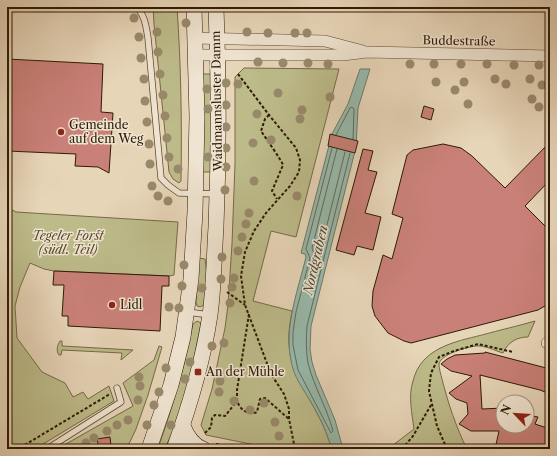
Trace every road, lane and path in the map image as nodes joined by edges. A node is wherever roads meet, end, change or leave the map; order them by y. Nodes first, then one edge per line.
1 (136, 7) edge
2 (194, 7) edge
3 (216, 7) edge
4 (195, 38) junction
5 (217, 38) junction
6 (367, 52) junction
7 (196, 55) junction
8 (218, 55) junction
9 (550, 56) edge
10 (238, 74) dead end
11 (269, 115) junction
12 (196, 194) junction
13 (217, 194) junction
14 (277, 199) junction
15 (227, 292) dead end
16 (245, 305) junction
17 (187, 312) junction
18 (248, 314) junction
19 (210, 315) junction
20 (513, 352) dead end
21 (117, 389) joint
22 (237, 402) junction
23 (432, 405) junction
24 (289, 418) junction
25 (183, 426) junction
26 (205, 433) dead end
27 (208, 446) edge
28 (23, 449) edge
29 (48, 449) edge
30 (149, 449) edge
31 (174, 449) edge
32 (242, 449) edge
33 (295, 449) edge
34 (402, 449) edge
35 (447, 449) edge

1 - 12 lane
2 - 4 main road, Waidmannsluster Damm
3 - 5 main road, Waidmannsluster Damm
4 - 5 street, Buddestraße
4 - 7 main road, Waidmannsluster Damm
5 - 6 street, Buddestraße
5 - 8 main road, Waidmannsluster Damm
6 - 8 street, Buddestraße
6 - 9 street, Buddestraße
7 - 8 street, Buddestraße
7 - 12 main road, Waidmannsluster Damm
8 - 13 main road, Waidmannsluster Damm
10 - 11 path
11 - 14 path
11 - 14 path
12 - 13 lane
12 - 17 main road, Waidmannsluster Damm
13 - 19 main road, Waidmannsluster Damm
14 - 16 path
15 - 16 path
16 - 18 path
17 - 19 lane
17 - 30 main road, Waidmannsluster Damm
18 - 22 path
18 - 24 path
19 - 25 main road, Waidmannsluster Damm
20 - 23 path
21 - 28 path
21 - 29 lane
22 - 24 path
22 - 26 path
23 - 34 path
23 - 35 path
24 - 33 path
25 - 27 main road
25 - 31 main road, Waidmannsluster Damm
27 - 32 path

